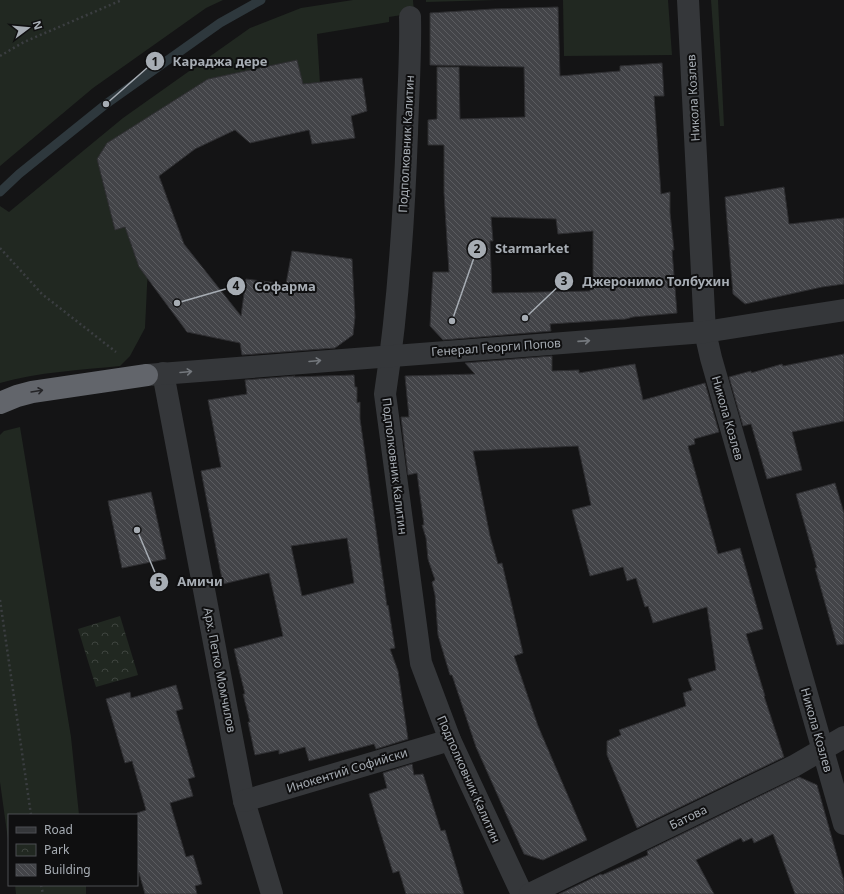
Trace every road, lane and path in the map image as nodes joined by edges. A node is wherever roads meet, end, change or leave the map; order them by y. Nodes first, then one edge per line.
1 (122, 0) edge
2 (688, 0) edge
3 (410, 17) dead end
4 (0, 56) edge
5 (0, 248) edge
6 (844, 310) edge
7 (705, 332) junction
8 (391, 355) junction
9 (155, 374) junction
10 (0, 403) edge
11 (0, 600) edge
12 (844, 738) edge
13 (450, 740) junction
14 (823, 750) junction
15 (244, 801) junction
16 (31, 814) edge
17 (844, 824) edge
18 (272, 894) edge
19 (522, 894) edge
20 (530, 894) edge

1 - 4 path
2 - 7 street, Никола Козлев
3 - 8 street, Подполковник Калитин
5 - 9 path
6 - 7 street, Генерал Георги Попов
8 -> 7 street, Генерал Георги Попов
7 - 14 street, Никола Козлев
9 -> 8 street, Генерал Георги Попов
8 - 13 street, Подполковник Калитин
10 -> 9 highway
9 - 15 street, Арх. Петко Момчилов
11 - 16 path
12 - 14 street, Батова
13 - 15 street, Инокентий Софийски
13 - 19 street, Подполковник Калитин
14 - 17 street, Никола Козлев
14 - 20 street, Батова
15 - 18 street, Арх. Петко Момчилов

